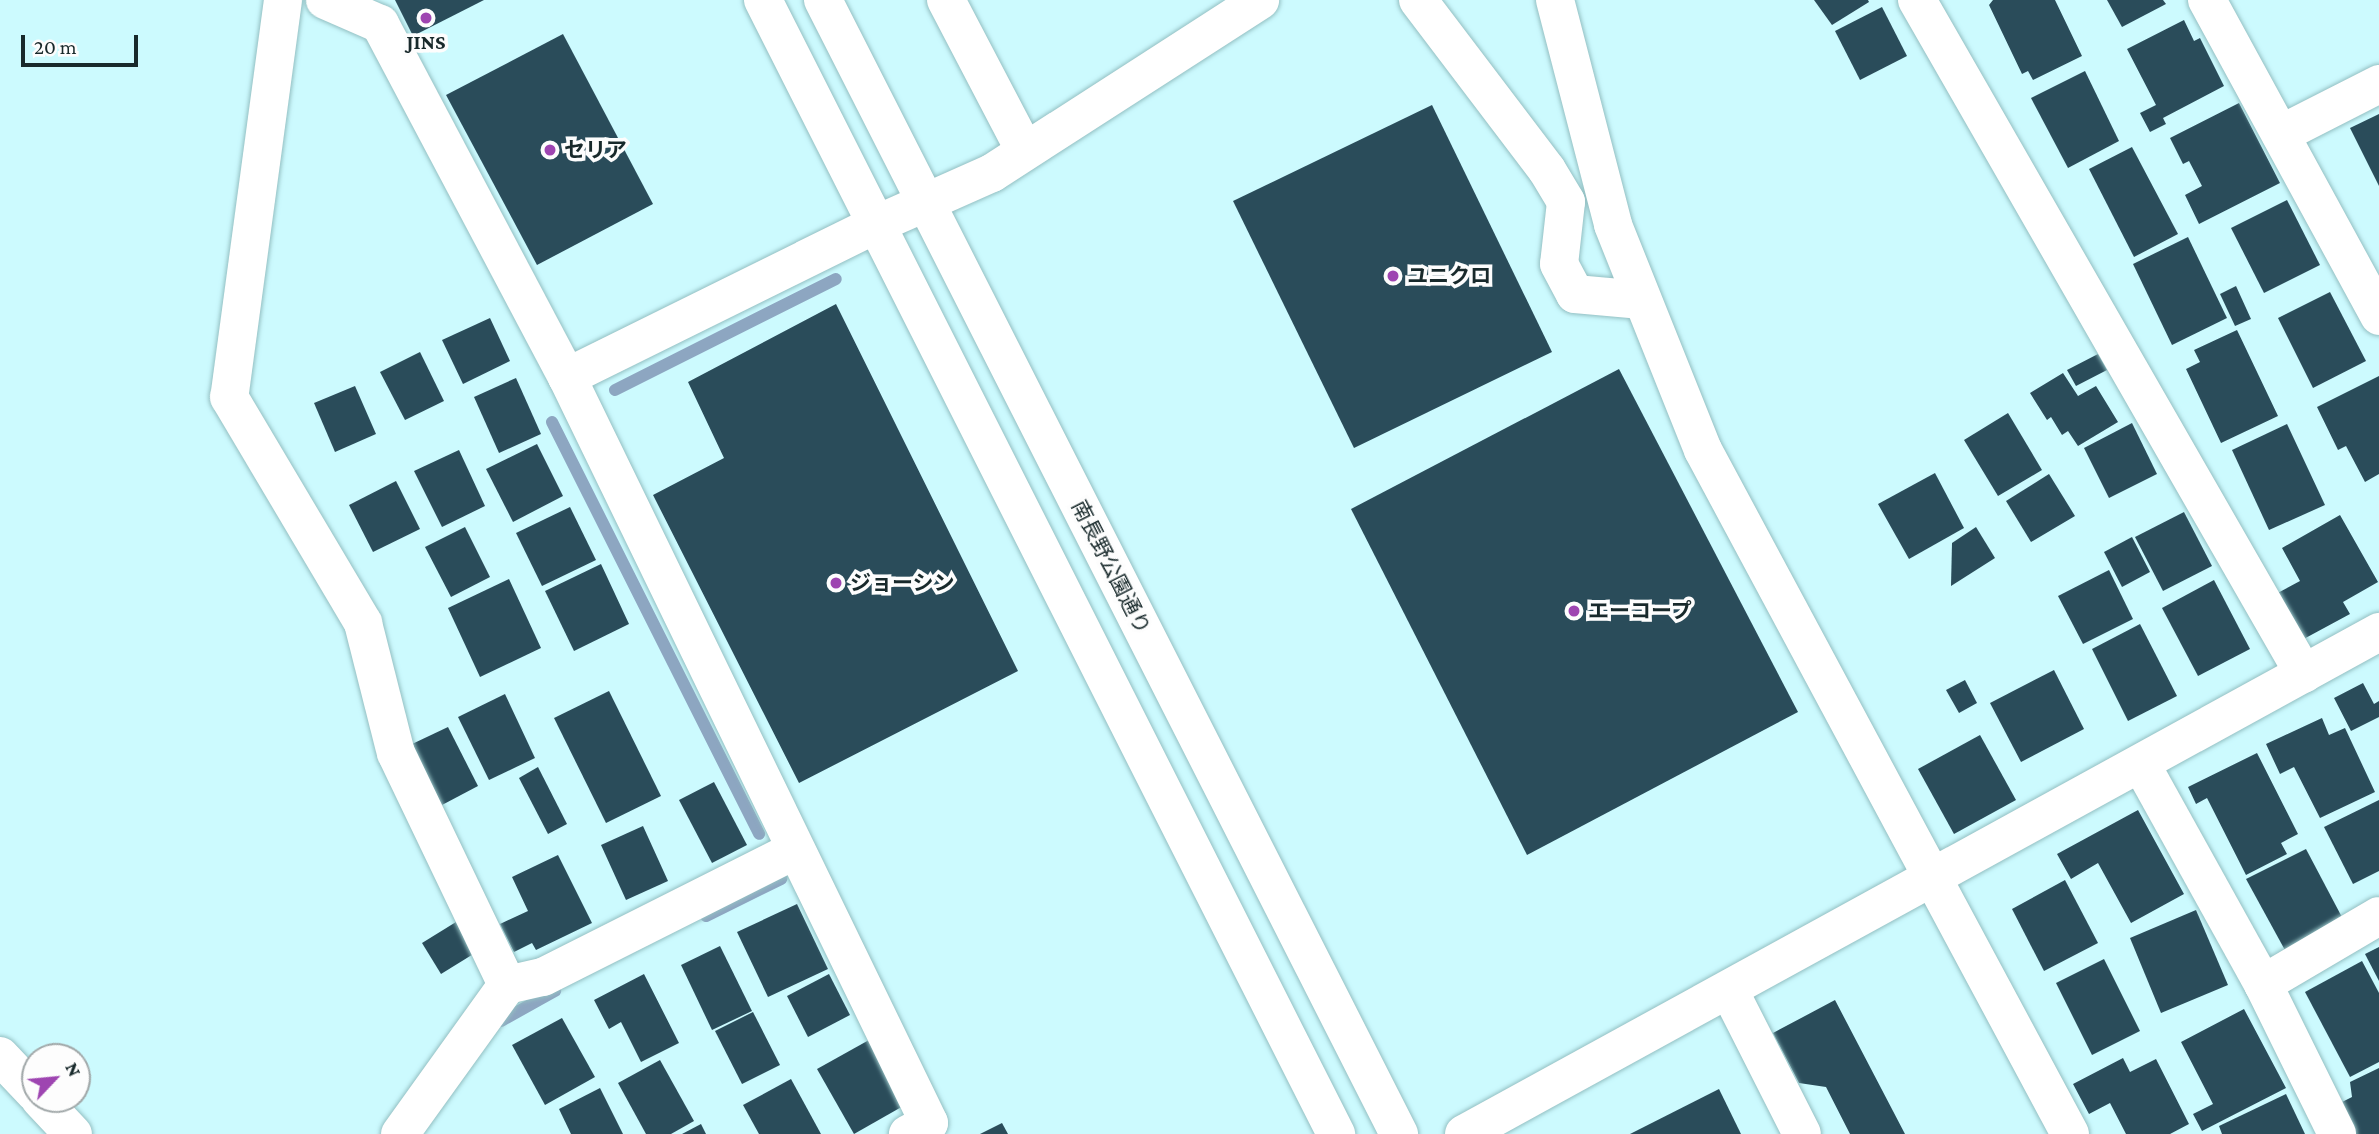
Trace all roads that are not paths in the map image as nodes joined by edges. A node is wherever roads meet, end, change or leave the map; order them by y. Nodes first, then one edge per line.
1 (283, 0) edge
2 (325, 0) edge
3 (763, 0) edge
4 (823, 0) edge
5 (946, 0) edge
6 (1260, 0) edge
7 (1418, 0) edge
8 (1555, 0) edge
9 (1917, 0) edge
10 (2207, 0) edge
11 (2379, 84) edge
12 (2281, 134) junction
13 (1024, 149) junction
14 (927, 203) junction
15 (877, 224) junction
16 (1642, 300) junction
17 (2379, 317) edge
18 (567, 377) junction
19 (2379, 632) edge
20 (2304, 674) junction
21 (2141, 764) junction
22 (795, 850) junction
23 (1935, 879) junction
24 (2379, 916) edge
25 (2263, 984) junction
26 (507, 985) junction
27 (1730, 990) junction
28 (0, 1056) edge
29 (21, 1078) edge
30 (53, 1113) edge
31 (73, 1134) edge
32 (400, 1134) edge
33 (908, 1134) edge
34 (1336, 1134) edge
35 (1399, 1134) edge
36 (1464, 1134) edge
37 (1802, 1134) edge
38 (2070, 1134) edge
39 (2337, 1134) edge

1 - 26 street
2 - 18 street
3 - 15 street
4 - 14 street, 南長野公園通り
5 - 13 street
6 - 13 street
7 - 16 street
8 - 16 street
9 - 20 street
10 - 12 street
11 - 12 street
12 - 17 street
13 - 14 street
14 - 15 street
14 - 35 street, 南長野公園通り
15 - 18 street
15 - 34 street
16 - 23 street
18 - 22 street
19 - 20 street
20 - 21 street
21 - 23 street
21 - 25 street
22 - 26 street
22 - 33 street
23 - 27 street
23 - 38 street
24 - 25 street
25 - 39 street
26 - 32 street
27 - 36 street
27 - 37 street
28 - 29 street
30 - 31 street

